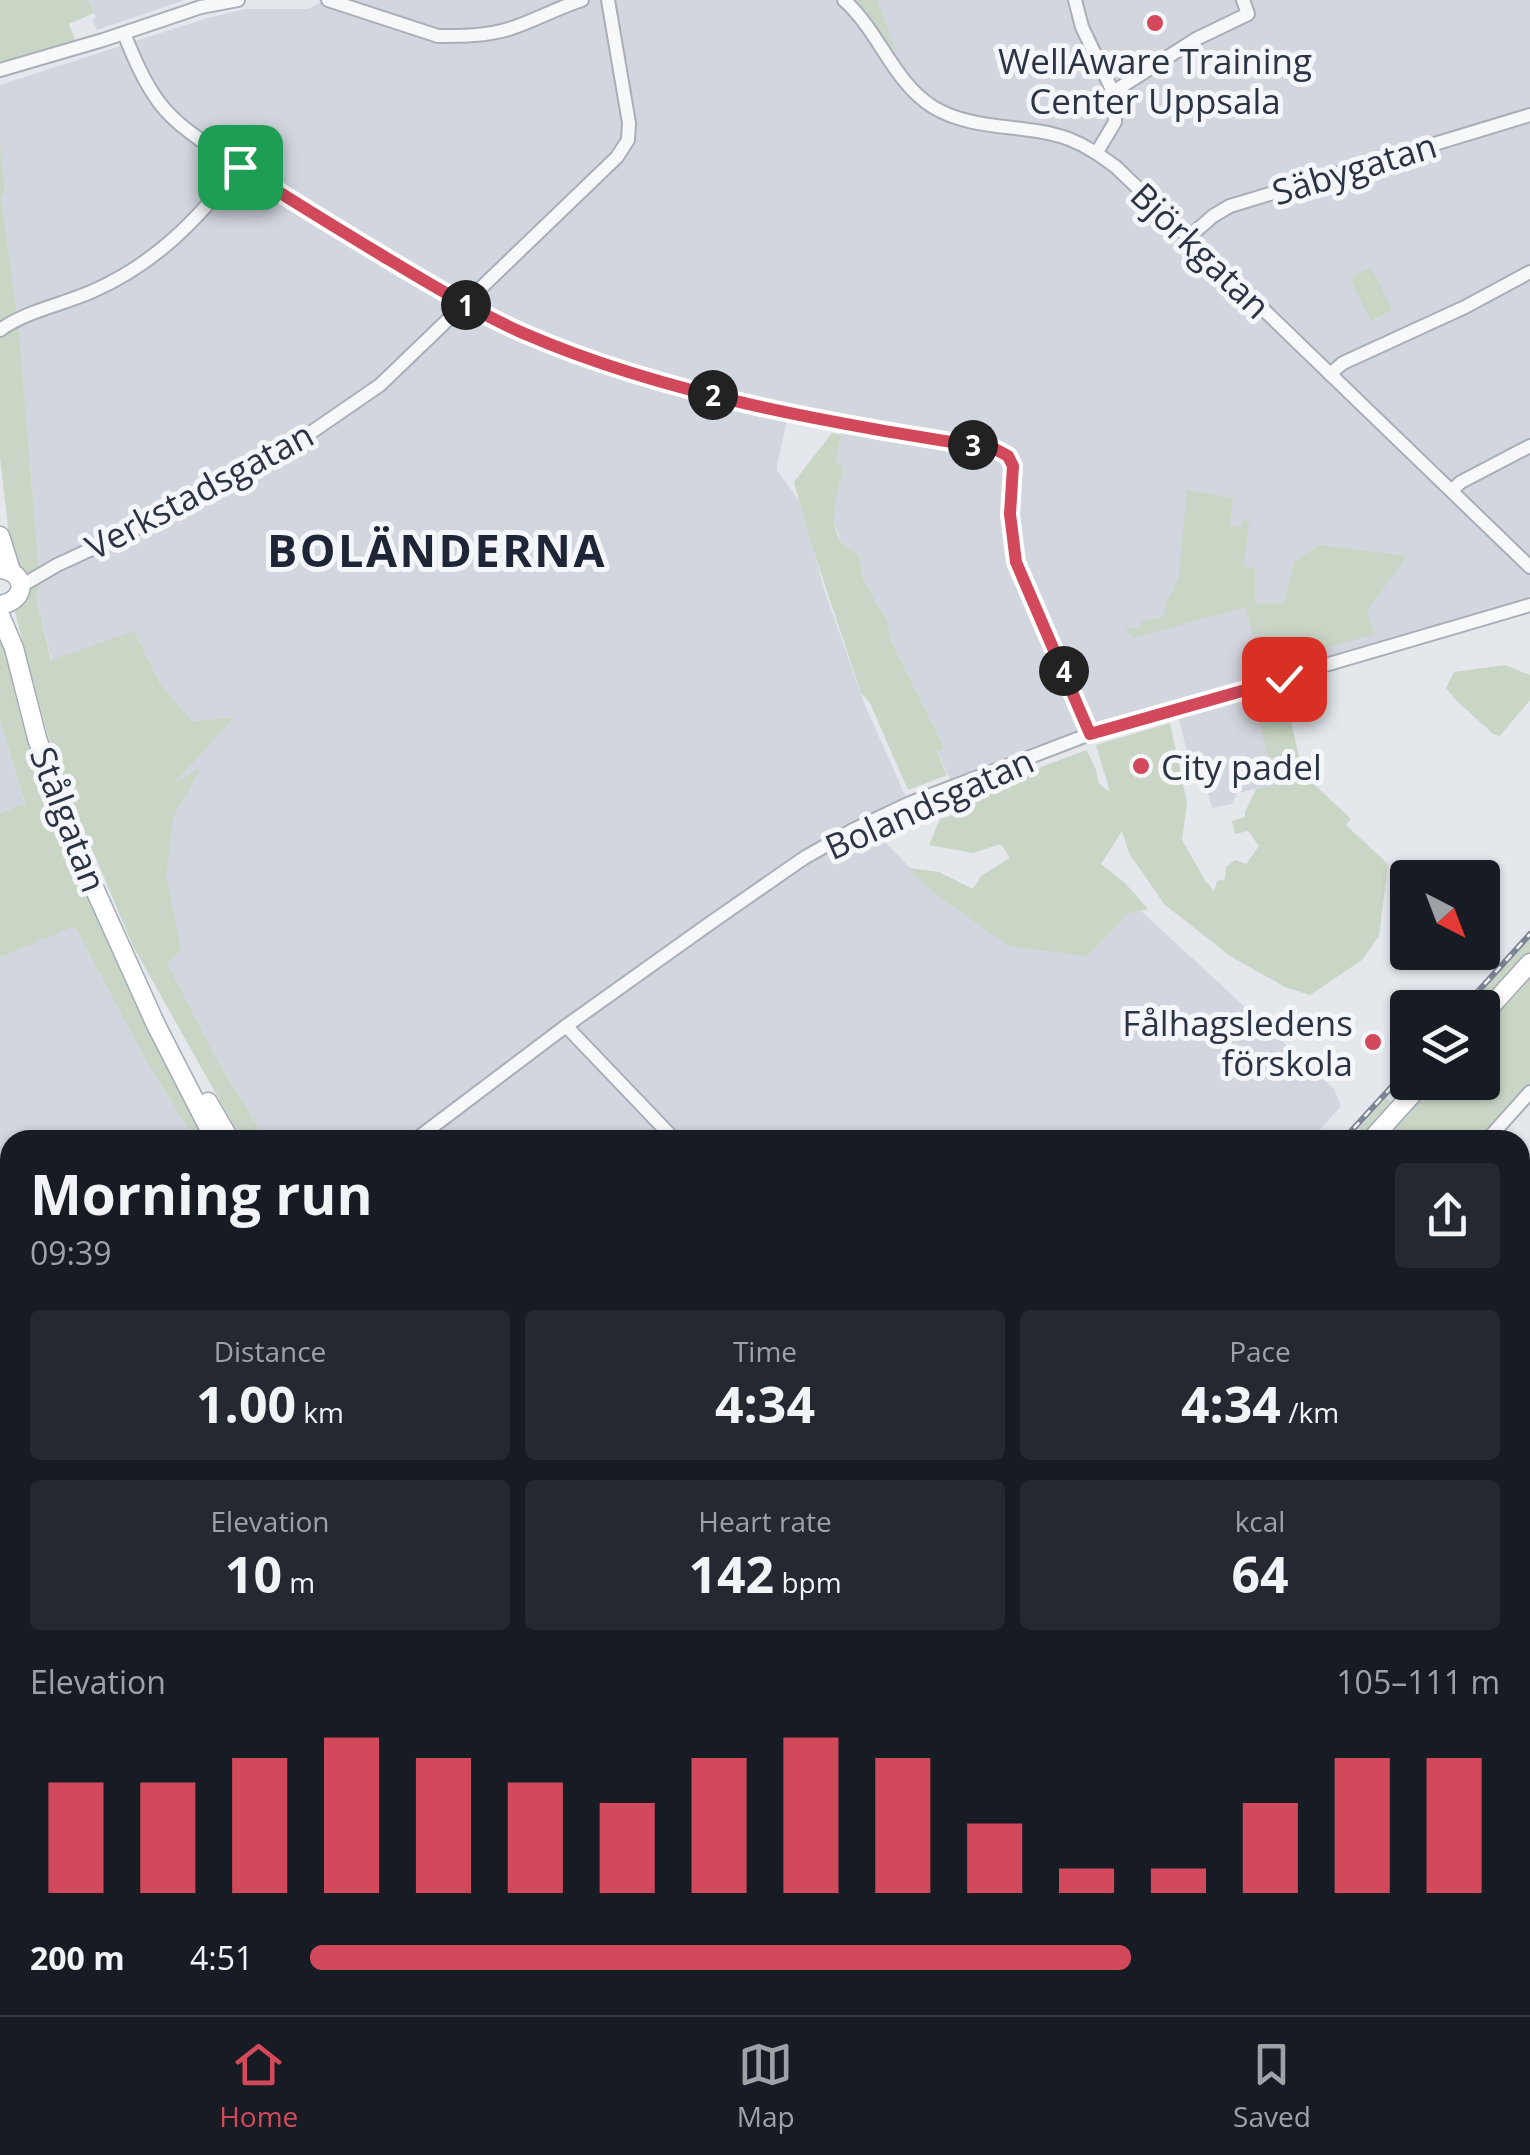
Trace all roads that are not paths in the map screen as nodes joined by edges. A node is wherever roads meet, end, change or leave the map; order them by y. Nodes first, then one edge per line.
1 (238, 0) edge
2 (328, 0) edge
3 (582, 0) edge
4 (608, 0) edge
5 (844, 0) edge
6 (1075, 0) edge
7 (1243, 0) edge
8 (124, 33) junction
9 (0, 70) edge
10 (1113, 92) junction
11 (1530, 115) edge
12 (1097, 152) junction
13 (240, 167) junction
14 (1188, 238) junction
15 (1530, 272) edge
16 (464, 303) junction
17 (42, 309) junction
18 (0, 318) edge
19 (0, 330) edge
20 (1330, 374) junction
21 (1530, 446) edge
22 (1452, 490) junction
23 (0, 536) edge
24 (1530, 566) edge
25 (8, 589) edge
26 (1525, 608) edge
27 (1090, 734) junction
28 (1530, 963) edge
29 (138, 986) junction
30 (1500, 996) edge
31 (566, 1026) junction
32 (1530, 1092) edge
33 (1407, 1100) edge
34 (210, 1130) edge
35 (224, 1130) edge
36 (428, 1130) edge
37 (665, 1130) edge
38 (1381, 1130) edge
39 (1496, 1130) edge

1 - 8 street
2 - 3 street
4 - 16 street, Verkstadsgatan
5 - 12 street, Björkgatan
6 - 10 street
7 - 10 street
8 - 9 street
8 - 13 street
10 - 12 street
11 - 14 street, Säbygatan
12 - 14 street, Björkgatan
13 - 16 street
13 - 17 street
14 - 20 street, Björkgatan
15 - 20 street
16 - 25 street, Verkstadsgatan
16 - 27 street
17 - 18 street
17 - 19 street
20 - 22 street, Björkgatan
21 - 22 street
22 - 24 street, Björkgatan
23 - 25 main road, Stålgatan
25 - 29 main road, Stålgatan
26 - 27 street, Bolandsgatan
27 - 31 street, Bolandsgatan
28 - 30 main road
29 - 34 main road, Stålgatan
29 - 35 main road, Stålgatan
31 - 36 street, Bolandsgatan
31 - 37 street
32 - 39 street
33 - 38 main road

